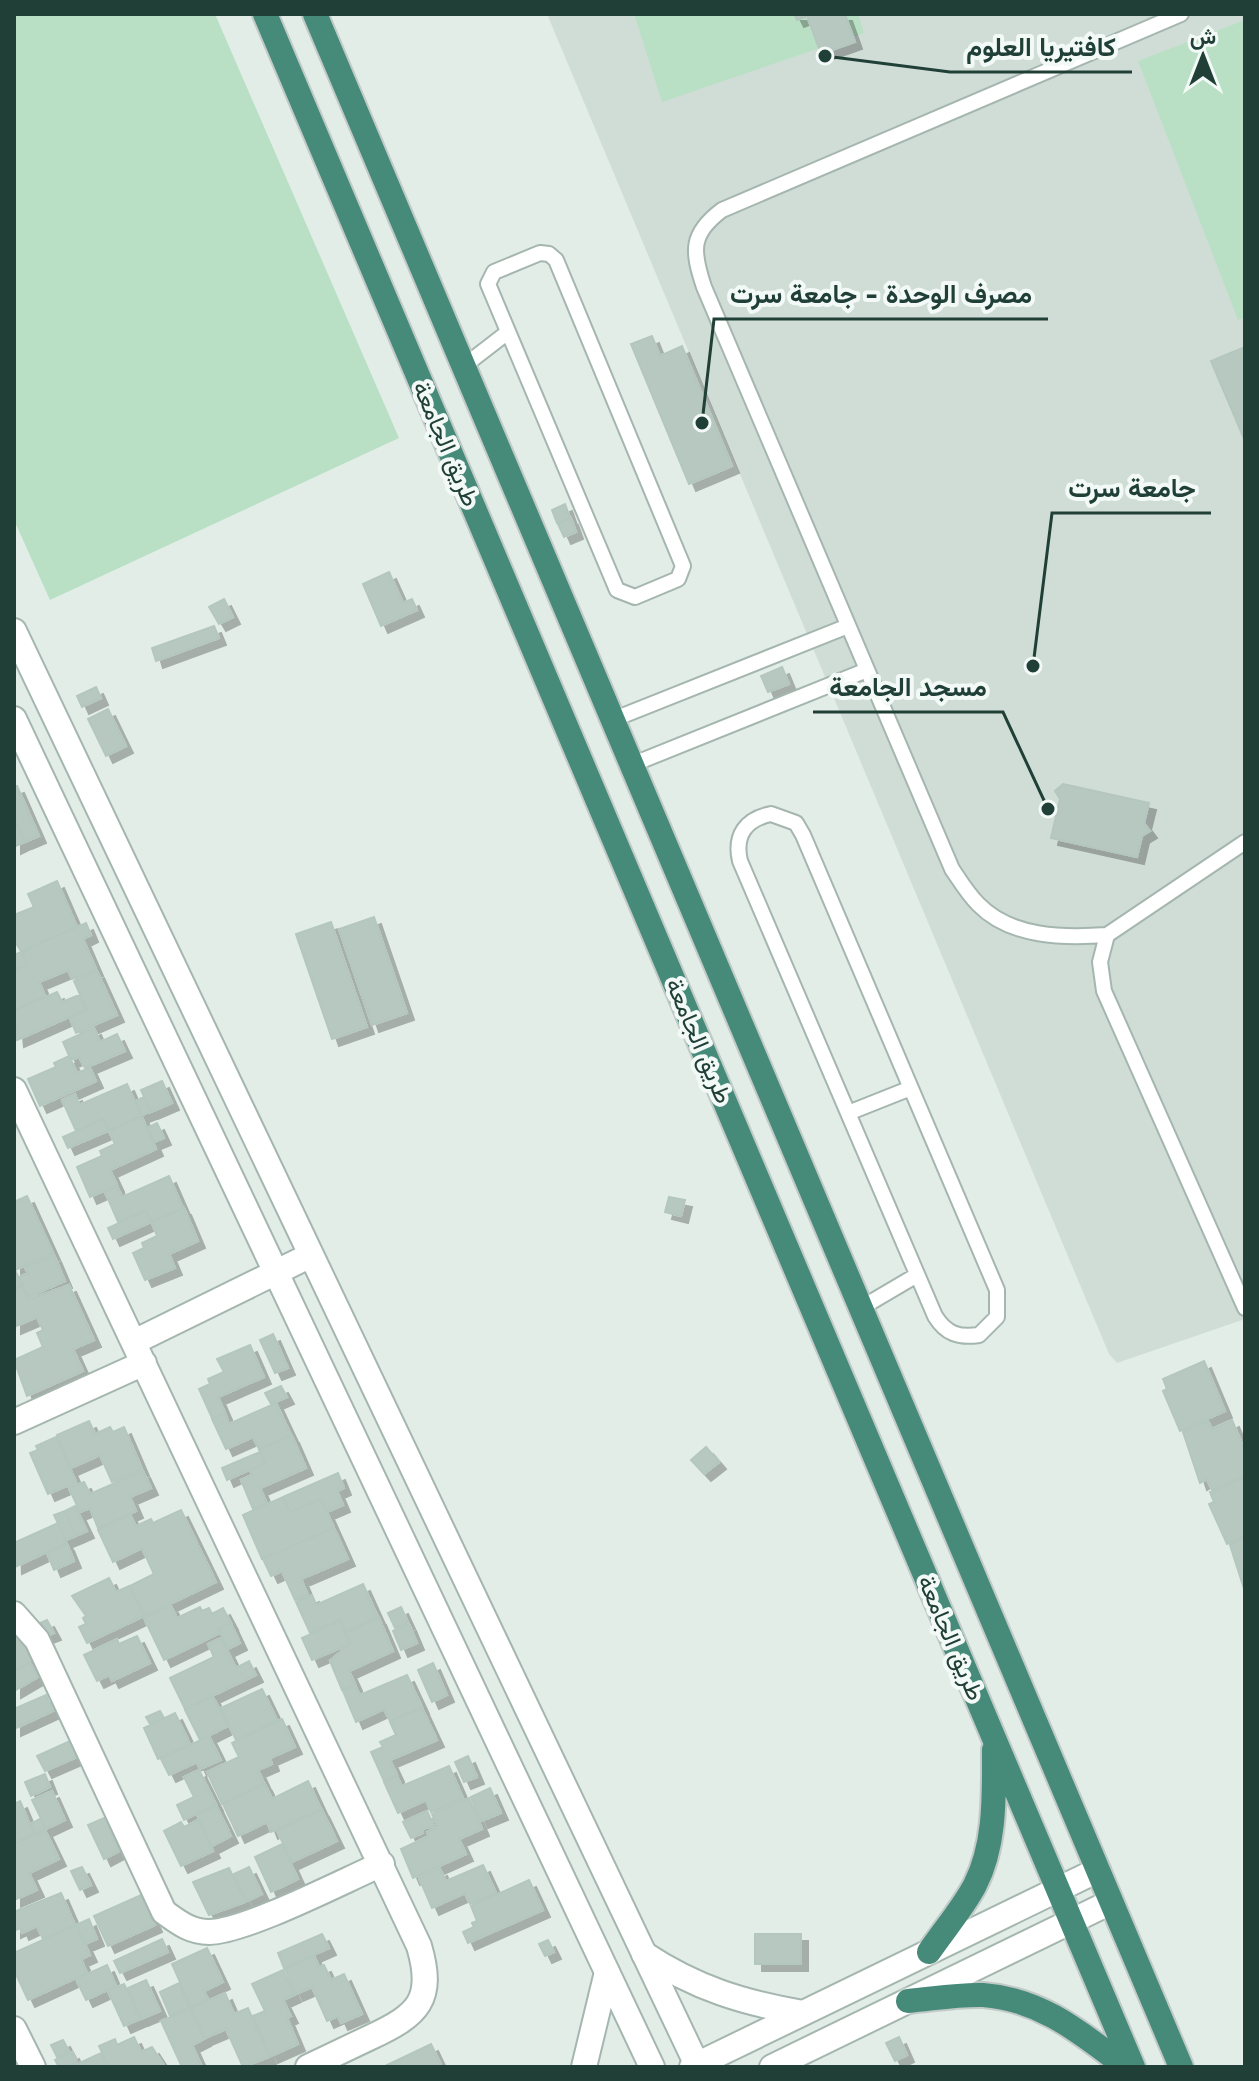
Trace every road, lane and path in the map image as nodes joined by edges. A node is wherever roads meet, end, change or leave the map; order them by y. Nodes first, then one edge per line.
1 (265, 14) edge
2 (315, 14) edge
3 (1181, 14) edge
4 (508, 332) junction
5 (464, 366) junction
6 (848, 626) junction
7 (14, 631) edge
8 (867, 670) junction
9 (14, 719) edge
10 (612, 720) junction
11 (631, 765) junction
12 (1245, 842) edge
13 (1107, 935) junction
14 (911, 1088) junction
15 (14, 1090) edge
16 (848, 1113) junction
17 (311, 1255) junction
18 (277, 1272) junction
19 (917, 1275) junction
20 (861, 1308) junction
21 (1245, 1308) edge
22 (139, 1353) junction
23 (14, 1422) edge
24 (14, 1614) edge
25 (994, 1739) junction
26 (382, 1864) junction
27 (1098, 1870) junction
28 (1056, 1890) junction
29 (1111, 1902) junction
30 (1071, 1922) junction
31 (929, 1952) junction
32 (644, 1954) junction
33 (607, 1972) junction
34 (908, 2001) junction
35 (803, 2013) junction
36 (14, 2029) edge
37 (696, 2066) edge
38 (33, 2067) edge
39 (308, 2067) edge
40 (584, 2067) edge
41 (652, 2067) edge
42 (772, 2067) edge
43 (1126, 2067) edge
44 (1133, 2067) edge
45 (1181, 2067) edge

1 - 25 highway, طريق الجامعة
2 - 5 highway, طريق الجامعة
3 - 6 lane
4 - 4 lane
4 - 5 lane
5 - 10 highway, طريق الجامعة
6 - 8 lane
6 - 10 lane
7 - 17 street
8 - 11 lane
8 - 13 lane
9 - 18 street
10 - 11 highway, طريق الجامعة
11 - 20 highway, طريق الجامعة
12 - 13 lane
13 - 21 lane
14 - 16 lane
14 - 16 lane
14 - 19 lane
15 - 22 street
16 - 19 lane
17 - 18 street
17 - 32 street
18 - 22 street
18 - 33 street
19 - 20 lane
20 - 27 highway, طريق الجامعة
22 - 23 street
22 - 26 street
24 - 26 street
25 - 28 highway, طريق الجامعة
25 - 31 highway
26 - 39 street
27 - 28 street
27 - 29 highway, طريق الجامعة
28 - 30 highway, طريق الجامعة
28 - 31 street
29 - 30 street
29 - 45 highway, طريق الجامعة
30 - 34 street
30 - 44 highway, طريق الجامعة
31 - 35 street
32 - 35 street
32 - 37 street
33 - 40 street
33 - 41 street
34 - 42 street
34 - 43 highway
35 - 37 street
36 - 38 street

